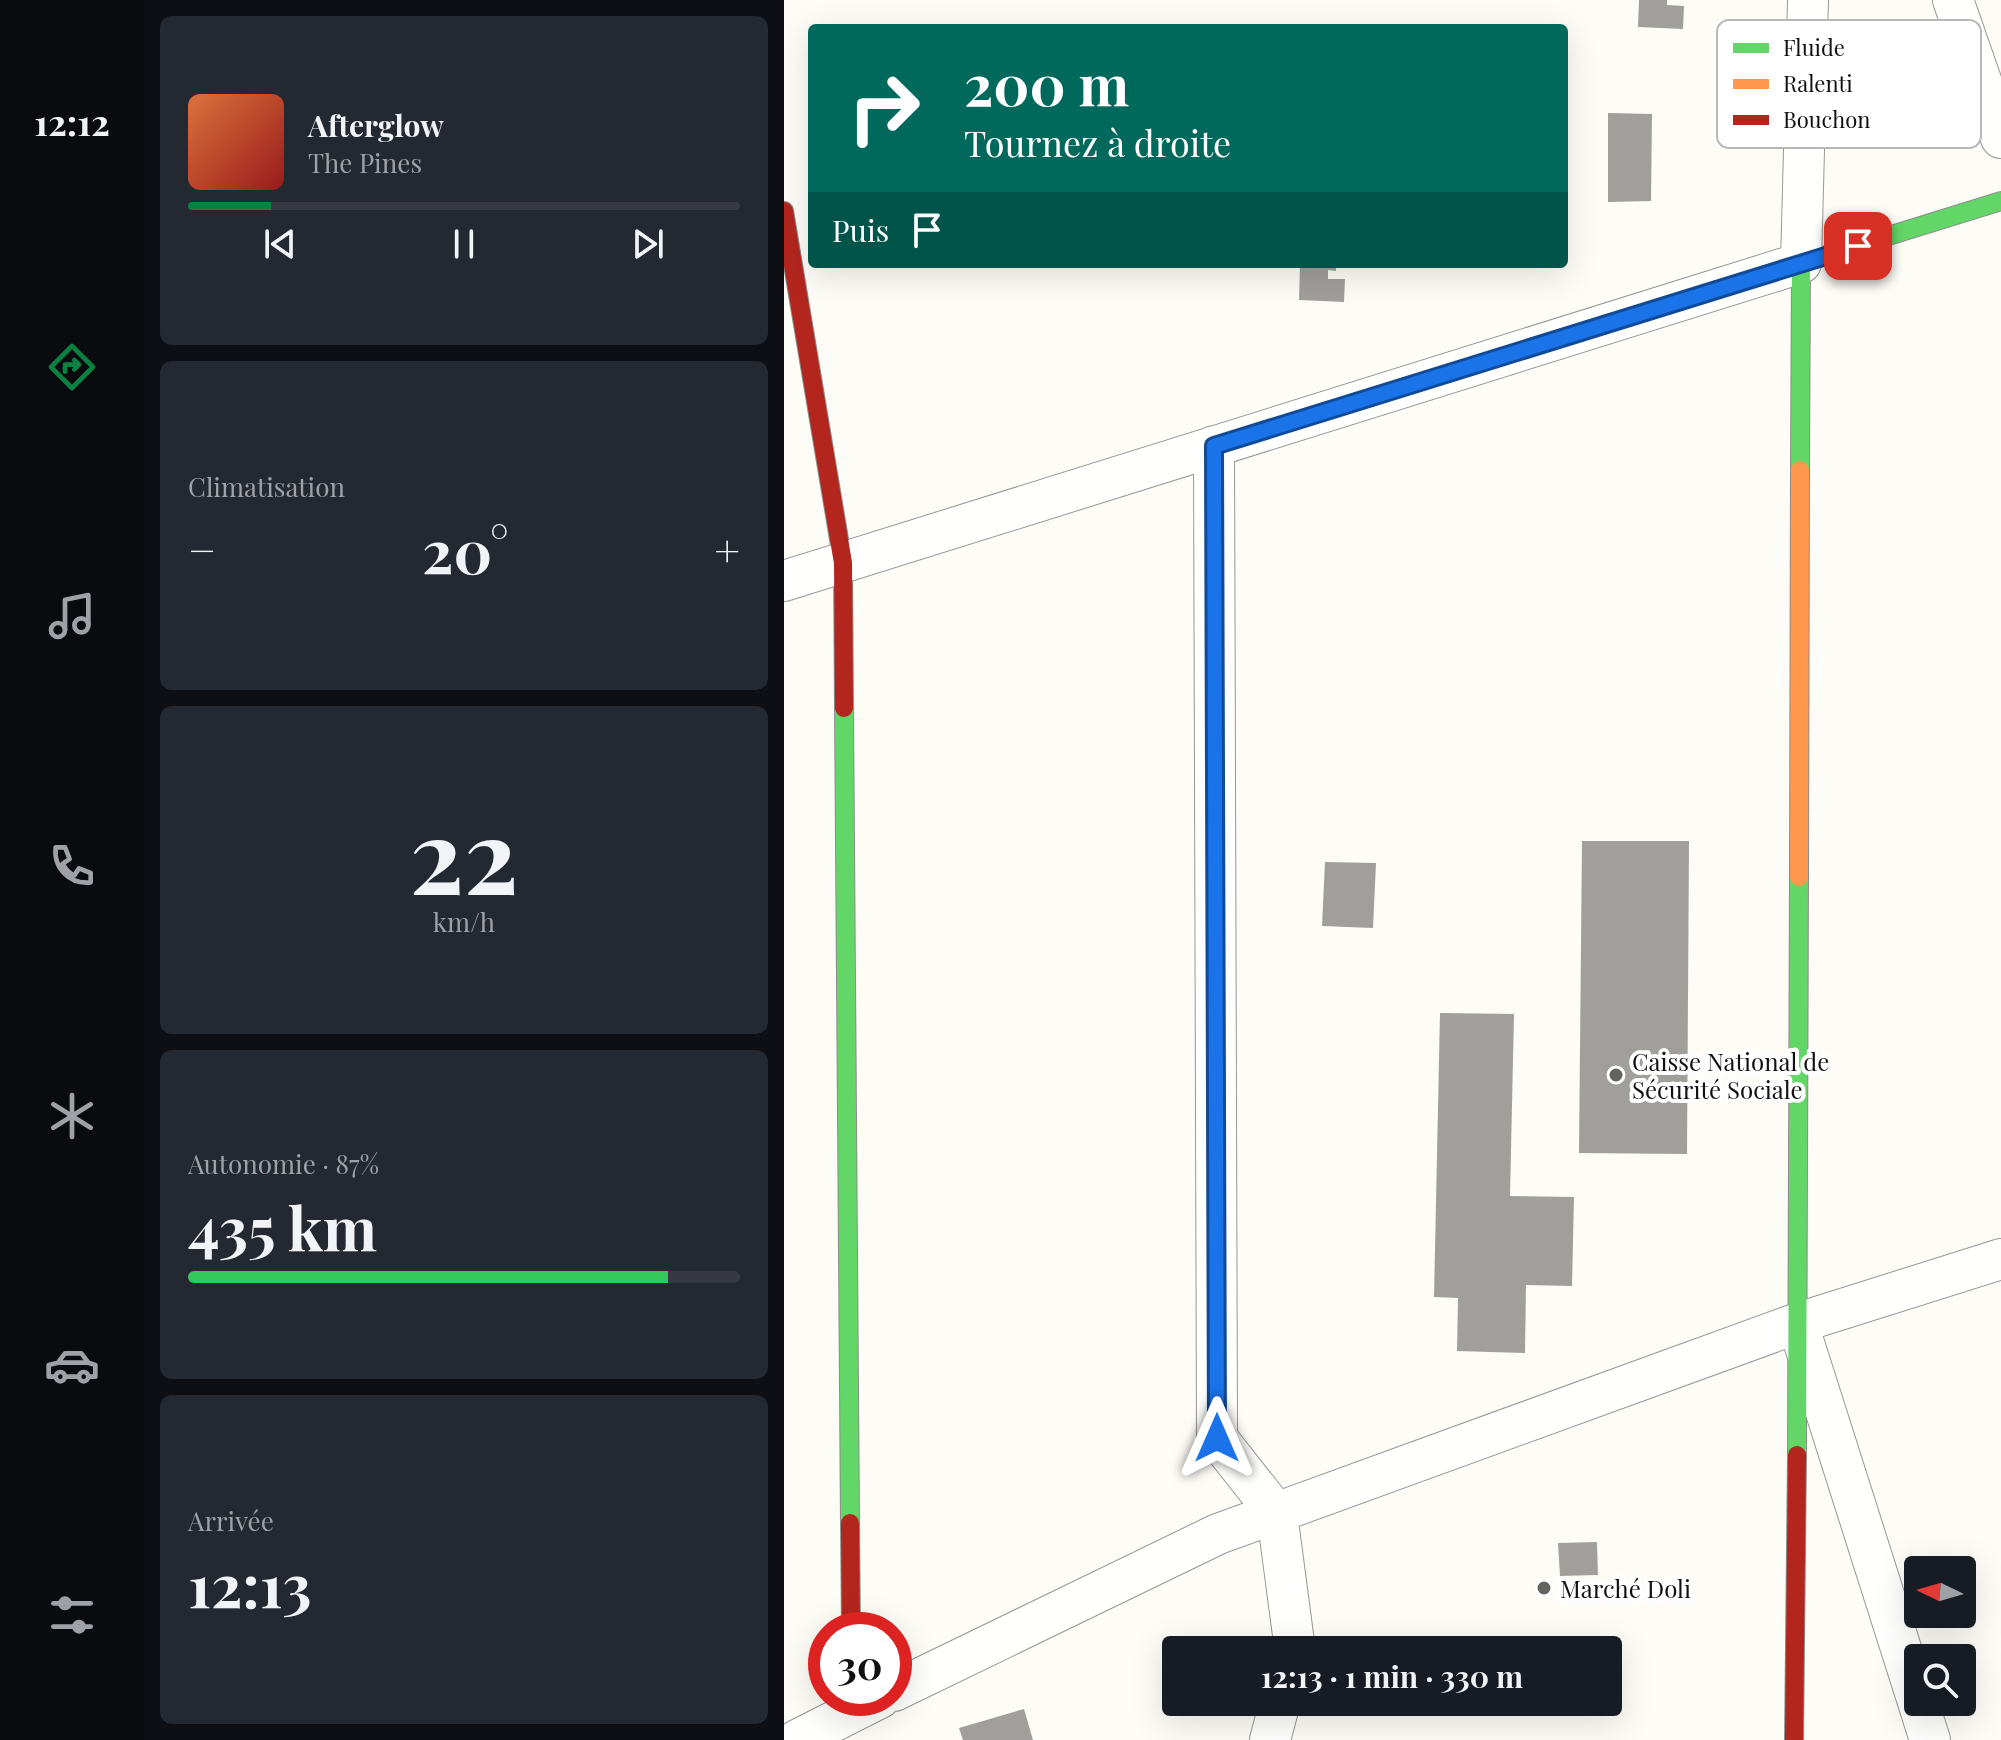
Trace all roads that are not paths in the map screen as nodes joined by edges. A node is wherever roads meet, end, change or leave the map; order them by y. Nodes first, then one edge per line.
1 (1808, 0) edge
2 (1953, 0) edge
3 (1807, 20) edge
4 (1960, 20) edge
5 (1981, 80) edge
6 (2001, 138) edge
7 (1804, 148) edge
8 (2001, 201) edge
9 (784, 211) edge
10 (1801, 263) junction
11 (1214, 446) junction
12 (843, 563) junction
13 (784, 581) edge
14 (2001, 1259) edge
15 (1798, 1323) junction
16 (1277, 1514) junction
17 (851, 1612) edge
18 (1293, 1636) edge
19 (1904, 1658) edge
20 (912, 1682) edge
21 (850, 1716) edge
22 (1276, 1716) edge
23 (1922, 1716) edge
24 (797, 1740) edge
25 (1270, 1740) edge
26 (1794, 1740) edge
27 (1930, 1740) edge

1 - 3 street
2 - 4 street
5 - 6 street
7 - 10 street
8 - 10 street
9 - 12 street
10 - 11 street
10 - 15 street
11 - 12 street
11 - 16 street
12 - 13 street
12 - 17 street
14 - 15 street
15 - 16 street
15 - 19 street
15 - 26 street
16 - 18 street
16 - 20 street
21 - 24 street
22 - 25 street
23 - 27 street

